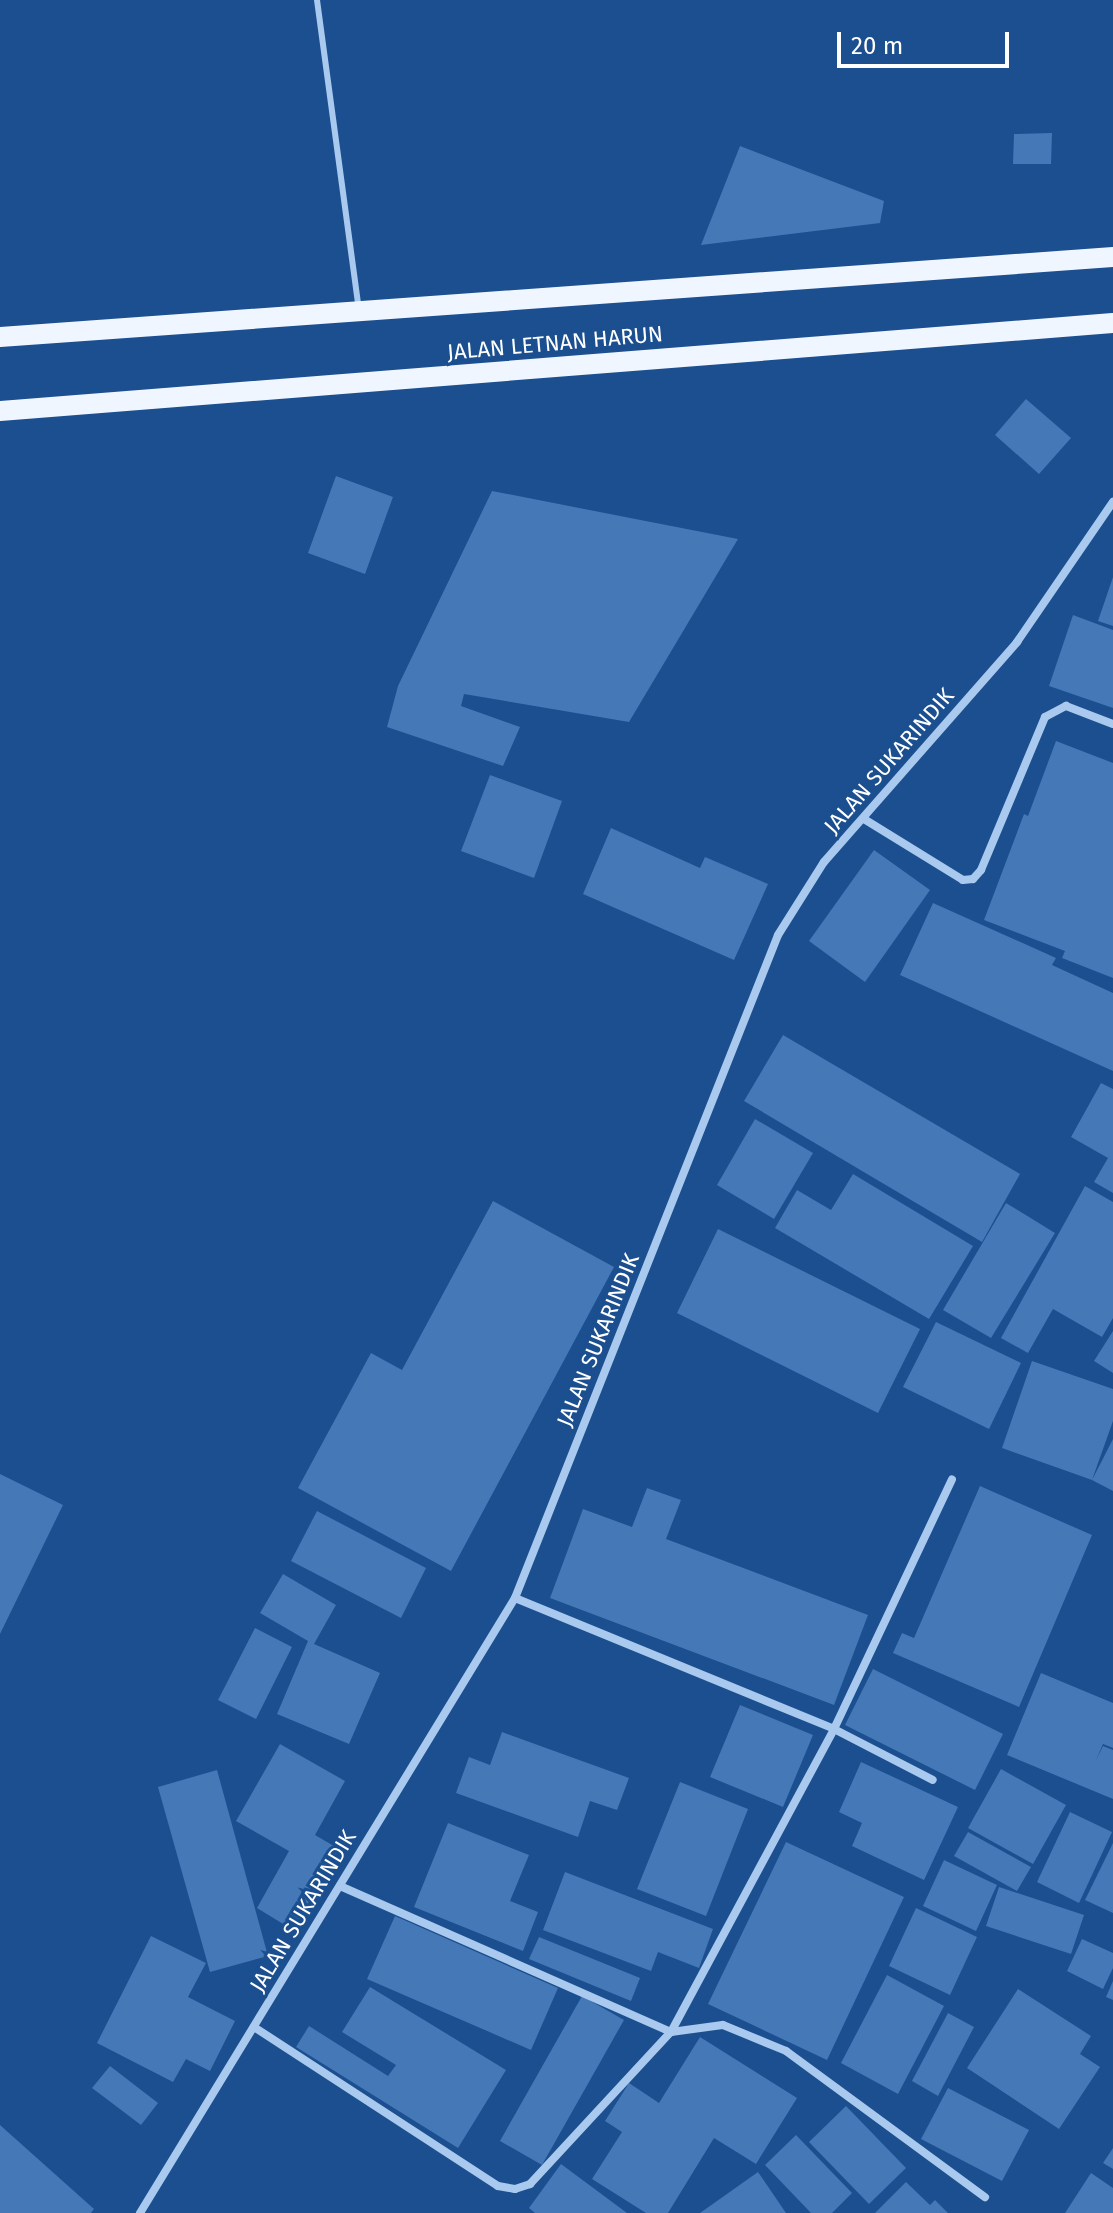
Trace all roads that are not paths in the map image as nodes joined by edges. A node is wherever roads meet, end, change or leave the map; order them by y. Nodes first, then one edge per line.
1 (317, 0) edge
2 (1113, 257) edge
3 (360, 311) junction
4 (1113, 323) edge
5 (0, 337) edge
6 (0, 411) edge
7 (1113, 502) edge
8 (1113, 724) edge
9 (864, 819) junction
10 (952, 1479) dead end
11 (515, 1598) junction
12 (834, 1729) junction
13 (933, 1780) dead end
14 (340, 1886) junction
15 (254, 2027) junction
16 (671, 2032) junction
17 (985, 2197) dead end
18 (140, 2213) edge

1 - 3 lane
2 - 3 main road, JALAN LETNAN HARUN
3 - 5 main road, JALAN LETNAN HARUN
4 - 6 main road, JALAN LETNAN HARUN
7 - 9 street, JALAN SUKARINDIK
8 - 9 street
9 - 11 street, JALAN SUKARINDIK
10 - 12 street
11 - 12 street
11 - 14 street, JALAN SUKARINDIK
12 - 13 street
12 - 16 street
14 - 15 street, JALAN SUKARINDIK
14 - 16 street
15 - 16 street
15 - 18 street, JALAN SUKARINDIK
16 - 17 street

